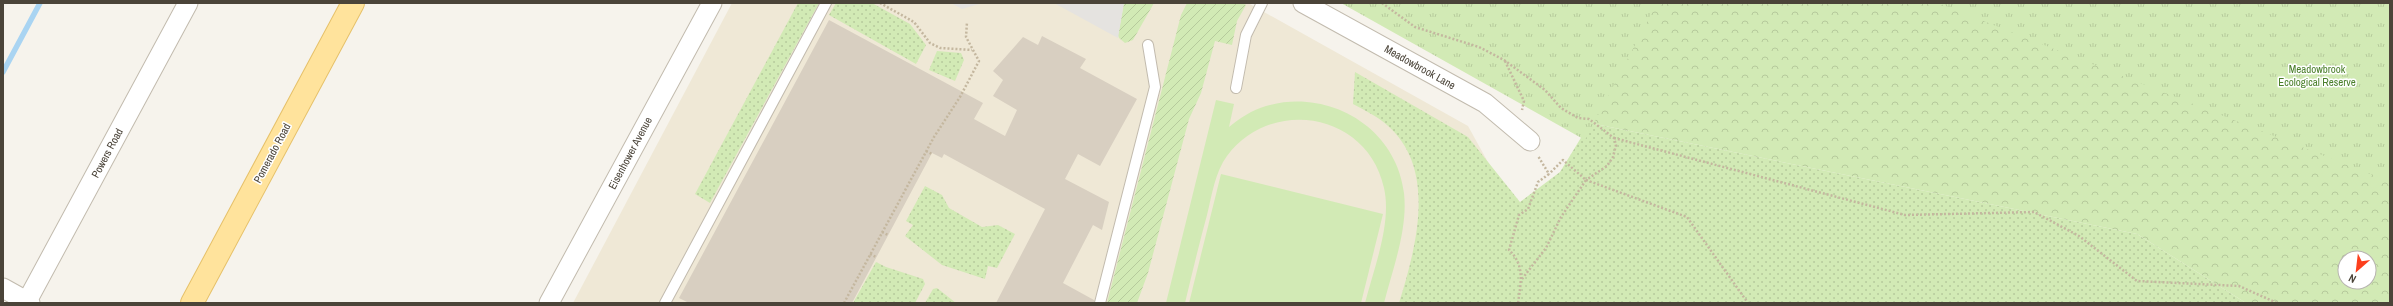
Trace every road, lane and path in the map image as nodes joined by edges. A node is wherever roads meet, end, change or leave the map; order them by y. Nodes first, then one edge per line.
1 (188, 3) edge
2 (353, 3) edge
3 (712, 3) edge
4 (826, 3) edge
5 (880, 3) edge
6 (1262, 3) edge
7 (1303, 3) edge
8 (1382, 3) edge
9 (967, 22) dead end
10 (1148, 45) dead end
11 (973, 50) junction
12 (1505, 61) junction
13 (1236, 88) dead end
14 (1524, 101) dead end
15 (1614, 138) junction
16 (1528, 140) joint
17 (926, 151) junction
18 (932, 154) dead end
19 (1549, 174) junction
20 (1586, 180) junction
21 (882, 232) junction
22 (888, 235) dead end
23 (870, 254) junction
24 (876, 257) dead end
25 (1521, 280) junction
26 (3, 288) edge
27 (28, 302) edge
28 (192, 303) edge
29 (549, 303) edge
30 (665, 303) edge
31 (844, 303) edge
32 (1100, 303) edge
33 (1518, 303) edge
34 (1748, 303) edge
35 (2277, 303) edge

1 - 27 street, Powers Road
2 - 28 main road, Pomerado Road
3 - 29 street, Eisenhower Avenue
4 - 30 lane
5 - 11 path
6 - 13 lane
7 - 16 street, Meadowbrook Lane
8 - 12 path
9 - 11 path
10 - 32 lane
11 - 17 path
12 - 14 path
12 - 15 path
15 - 20 path
15 - 35 path
16 - 19 path
17 - 18 path
17 - 21 path
19 - 20 path
19 - 25 path
20 - 25 path
20 - 34 path
21 - 22 path
21 - 23 path
23 - 24 path
23 - 31 path
25 - 33 path
26 - 27 street

